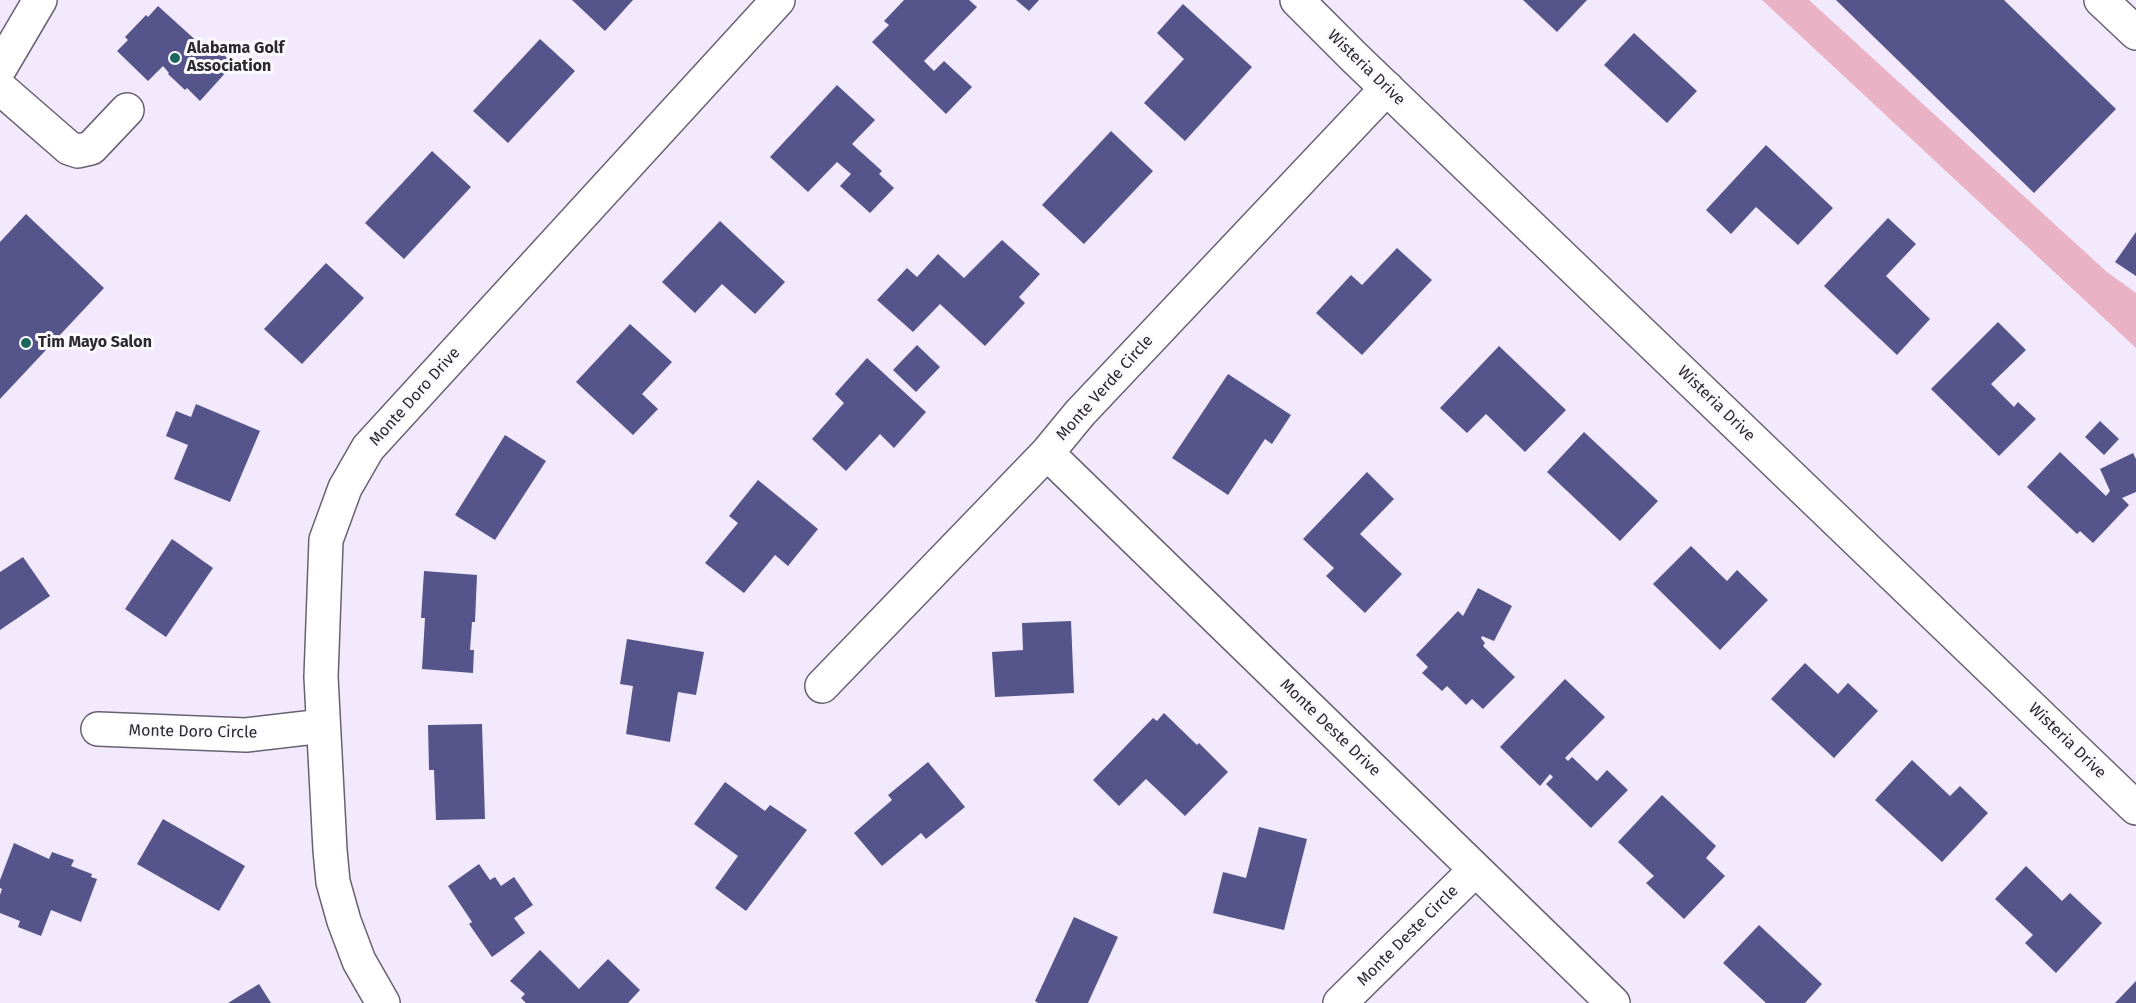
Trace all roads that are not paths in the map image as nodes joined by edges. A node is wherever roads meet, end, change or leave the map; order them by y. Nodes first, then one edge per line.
1 (40, 0) edge
2 (778, 0) edge
3 (1297, 0) edge
4 (2101, 0) edge
5 (2136, 33) edge
6 (0, 68) edge
7 (0, 88) edge
8 (1387, 88) junction
9 (127, 110) dead end
10 (1047, 453) junction
11 (822, 686) dead end
12 (323, 726) junction
13 (98, 729) dead end
14 (2136, 808) edge
15 (1475, 870) junction
16 (383, 1003) edge
17 (1340, 1003) edge
18 (1613, 1003) edge

1 - 6 street
2 - 12 street, Monte Doro Drive
3 - 8 street, Wisteria Drive
4 - 5 street
7 - 9 street
8 - 10 street, Monte Verde Circle
8 - 14 street, Wisteria Drive
10 - 11 street, Monte Verde Circle
10 - 15 street, Monte Deste Drive
12 - 13 street, Monte Doro Circle
12 - 16 street, Monte Doro Drive
15 - 17 street, Monte Deste Circle
15 - 18 street, Monte Deste Drive

